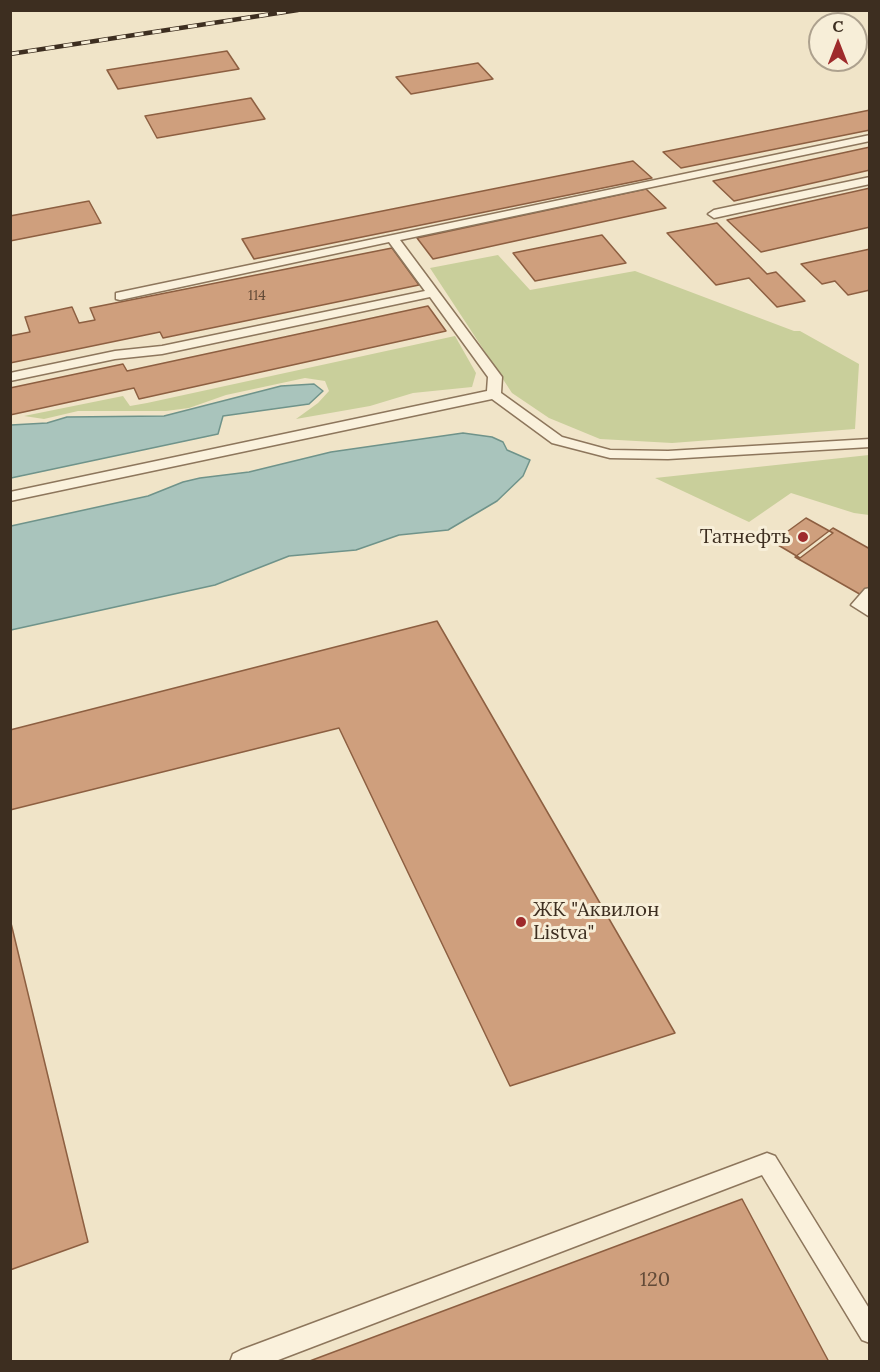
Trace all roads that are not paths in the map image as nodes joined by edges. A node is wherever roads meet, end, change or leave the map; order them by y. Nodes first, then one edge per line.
1 (870, 138) edge
2 (870, 180) edge
3 (714, 214) dead end
4 (392, 238) junction
5 (433, 293) junction
6 (120, 296) dead end
7 (10, 377) edge
8 (494, 394) junction
9 (870, 443) edge
10 (10, 497) edge
11 (870, 593) edge
12 (870, 612) edge
13 (870, 1332) edge
14 (241, 1362) edge

1 - 4 lane
2 - 3 lane
4 - 5 lane
4 - 6 lane
5 - 7 lane
5 - 8 lane
8 - 9 lane
8 - 10 lane
11 - 12 lane
13 - 14 lane

